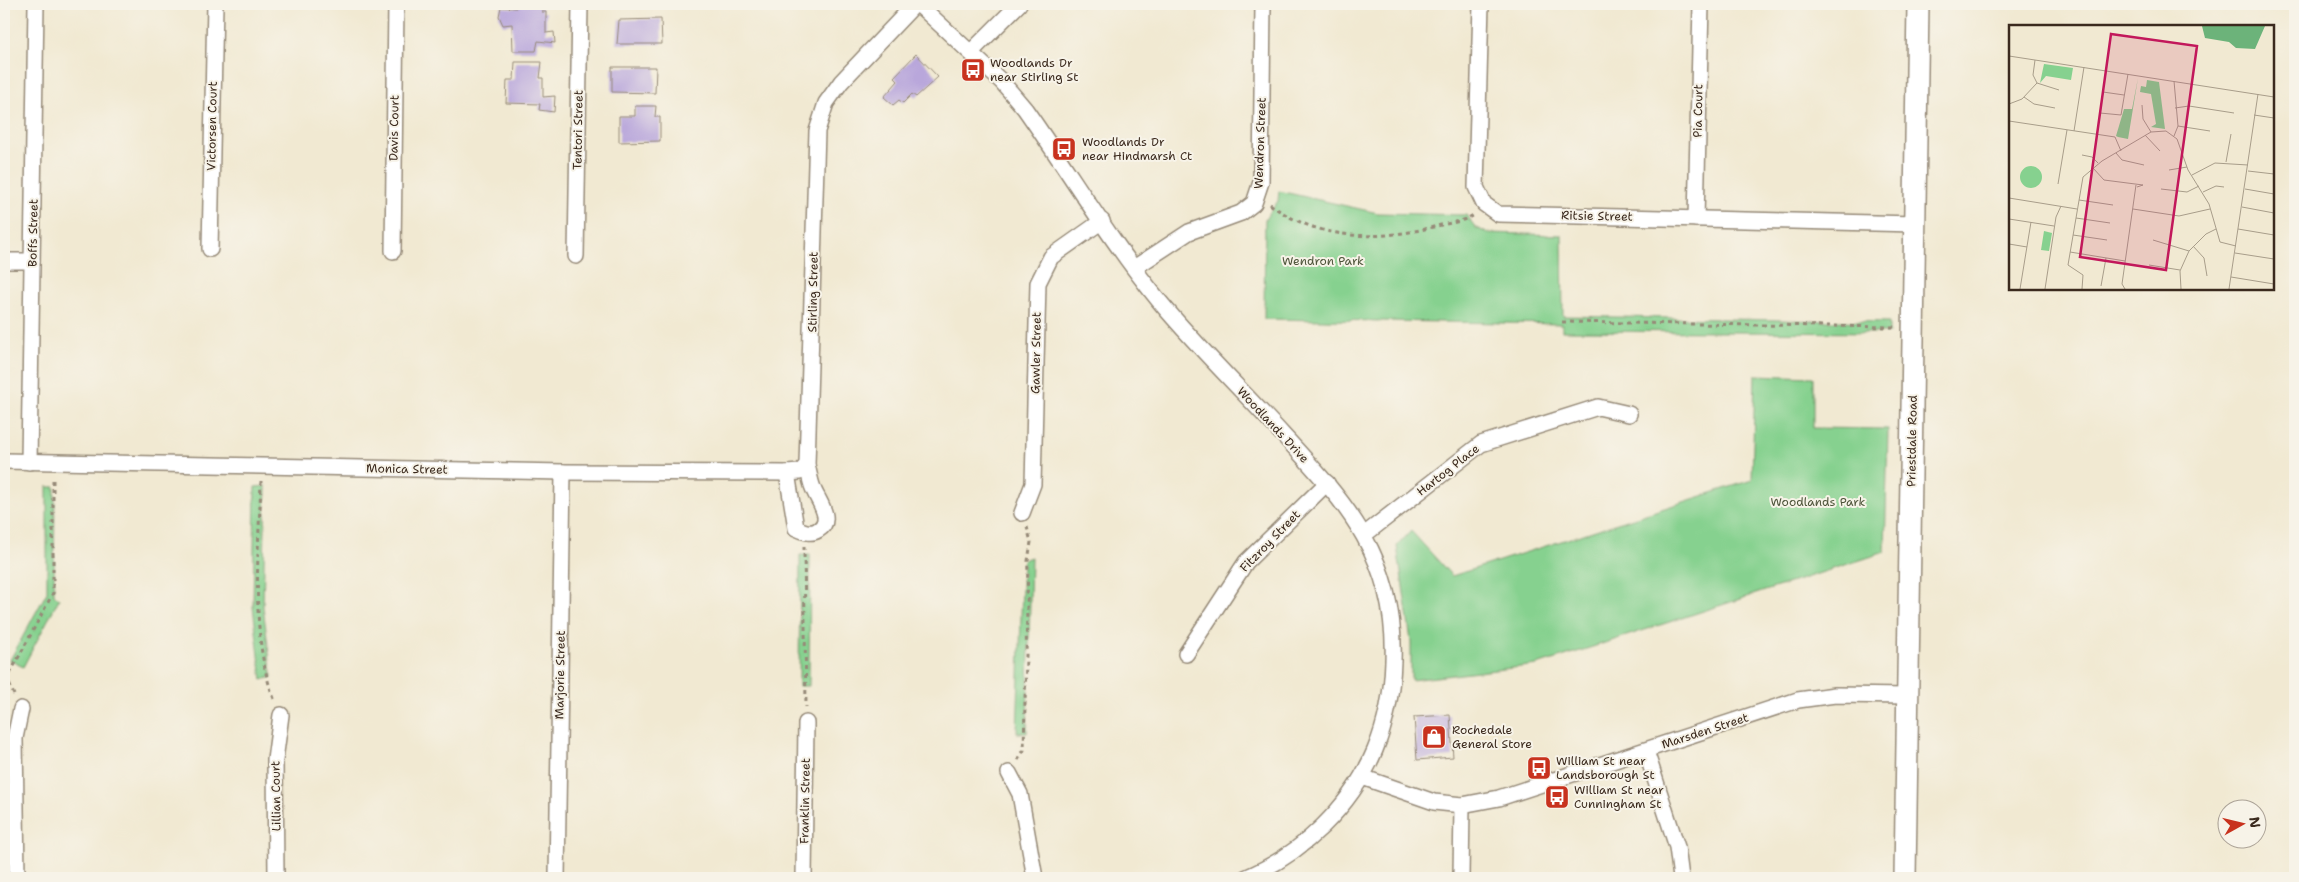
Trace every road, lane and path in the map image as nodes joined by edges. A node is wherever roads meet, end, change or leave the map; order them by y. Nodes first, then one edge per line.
1 (36, 4) edge
2 (215, 4) edge
3 (396, 4) edge
4 (580, 4) edge
5 (917, 4) edge
6 (1019, 4) edge
7 (1263, 4) edge
8 (1481, 4) edge
9 (1701, 4) edge
10 (1918, 4) edge
11 (971, 52) junction
12 (1258, 195) junction
13 (1486, 206) junction
14 (1696, 219) junction
15 (1102, 221) junction
16 (1915, 224) junction
17 (210, 249) dead end
18 (393, 251) dead end
19 (576, 256) dead end
20 (4, 261) edge
21 (32, 261) junction
22 (1134, 268) junction
23 (1562, 322) dead end
24 (1914, 327) junction
25 (1629, 414) dead end
26 (4, 461) edge
27 (29, 462) junction
28 (52, 462) junction
29 (808, 465) junction
30 (262, 466) junction
31 (563, 472) junction
32 (787, 473) junction
33 (1327, 483) junction
34 (1022, 513) joint
35 (804, 532) junction
36 (1364, 535) junction
37 (1186, 654) dead end
38 (1907, 696) junction
39 (21, 709) joint
40 (281, 715) joint
41 (806, 723) joint
42 (1646, 751) junction
43 (1009, 773) joint
44 (1362, 777) junction
45 (1462, 805) junction
46 (17, 878) edge
47 (276, 878) edge
48 (557, 878) edge
49 (804, 878) edge
50 (1035, 878) edge
51 (1245, 878) edge
52 (1461, 878) edge
53 (1681, 878) edge
54 (1905, 878) edge

1 - 21 street, Boffs Street
2 - 17 street, Victorsen Court
3 - 18 street, Davis Court
4 - 19 street, Tentori Street
5 - 11 street, Woodlands Drive
5 - 29 street, Stirling Street
6 - 11 street
7 - 12 street, Wendron Street
8 - 13 street
9 - 14 street, Pia Court
10 - 16 street, Priestdale Road
11 - 15 street, Woodlands Drive
12 - 13 path
12 - 22 street, Wendron Street
13 - 14 street, Ritsie Street
14 - 16 street, Ritsie Street
15 - 22 street, Woodlands Drive
15 - 34 street, Gawler Street
16 - 24 street, Priestdale Road
20 - 21 street
21 - 27 street, Boffs Street
22 - 33 street, Woodlands Drive
23 - 24 path
24 - 38 street, Priestdale Road
25 - 36 street, Hartog Place
26 - 27 street, Monica Street
27 - 28 street, Monica Street
28 - 30 street, Monica Street
28 - 39 path
29 - 32 street, Monica Street
29 - 35 street, Stirling Street
30 - 31 street, Monica Street
30 - 40 path
31 - 32 street, Monica Street
31 - 48 street, Marjorie Street
32 - 35 street
33 - 36 street, Woodlands Drive
33 - 37 street, Fitzroy Street
34 - 43 path
35 - 41 path
36 - 44 street, Woodlands Drive
38 - 42 street, Marsden Street
38 - 54 street, Priestdale Road
39 - 46 street
40 - 47 street, Lillian Court
41 - 49 street, Franklin Street
42 - 45 street, Marsden Street
42 - 53 street
43 - 50 street
44 - 45 street, Marsden Street
44 - 51 street, Woodlands Drive
45 - 52 street

